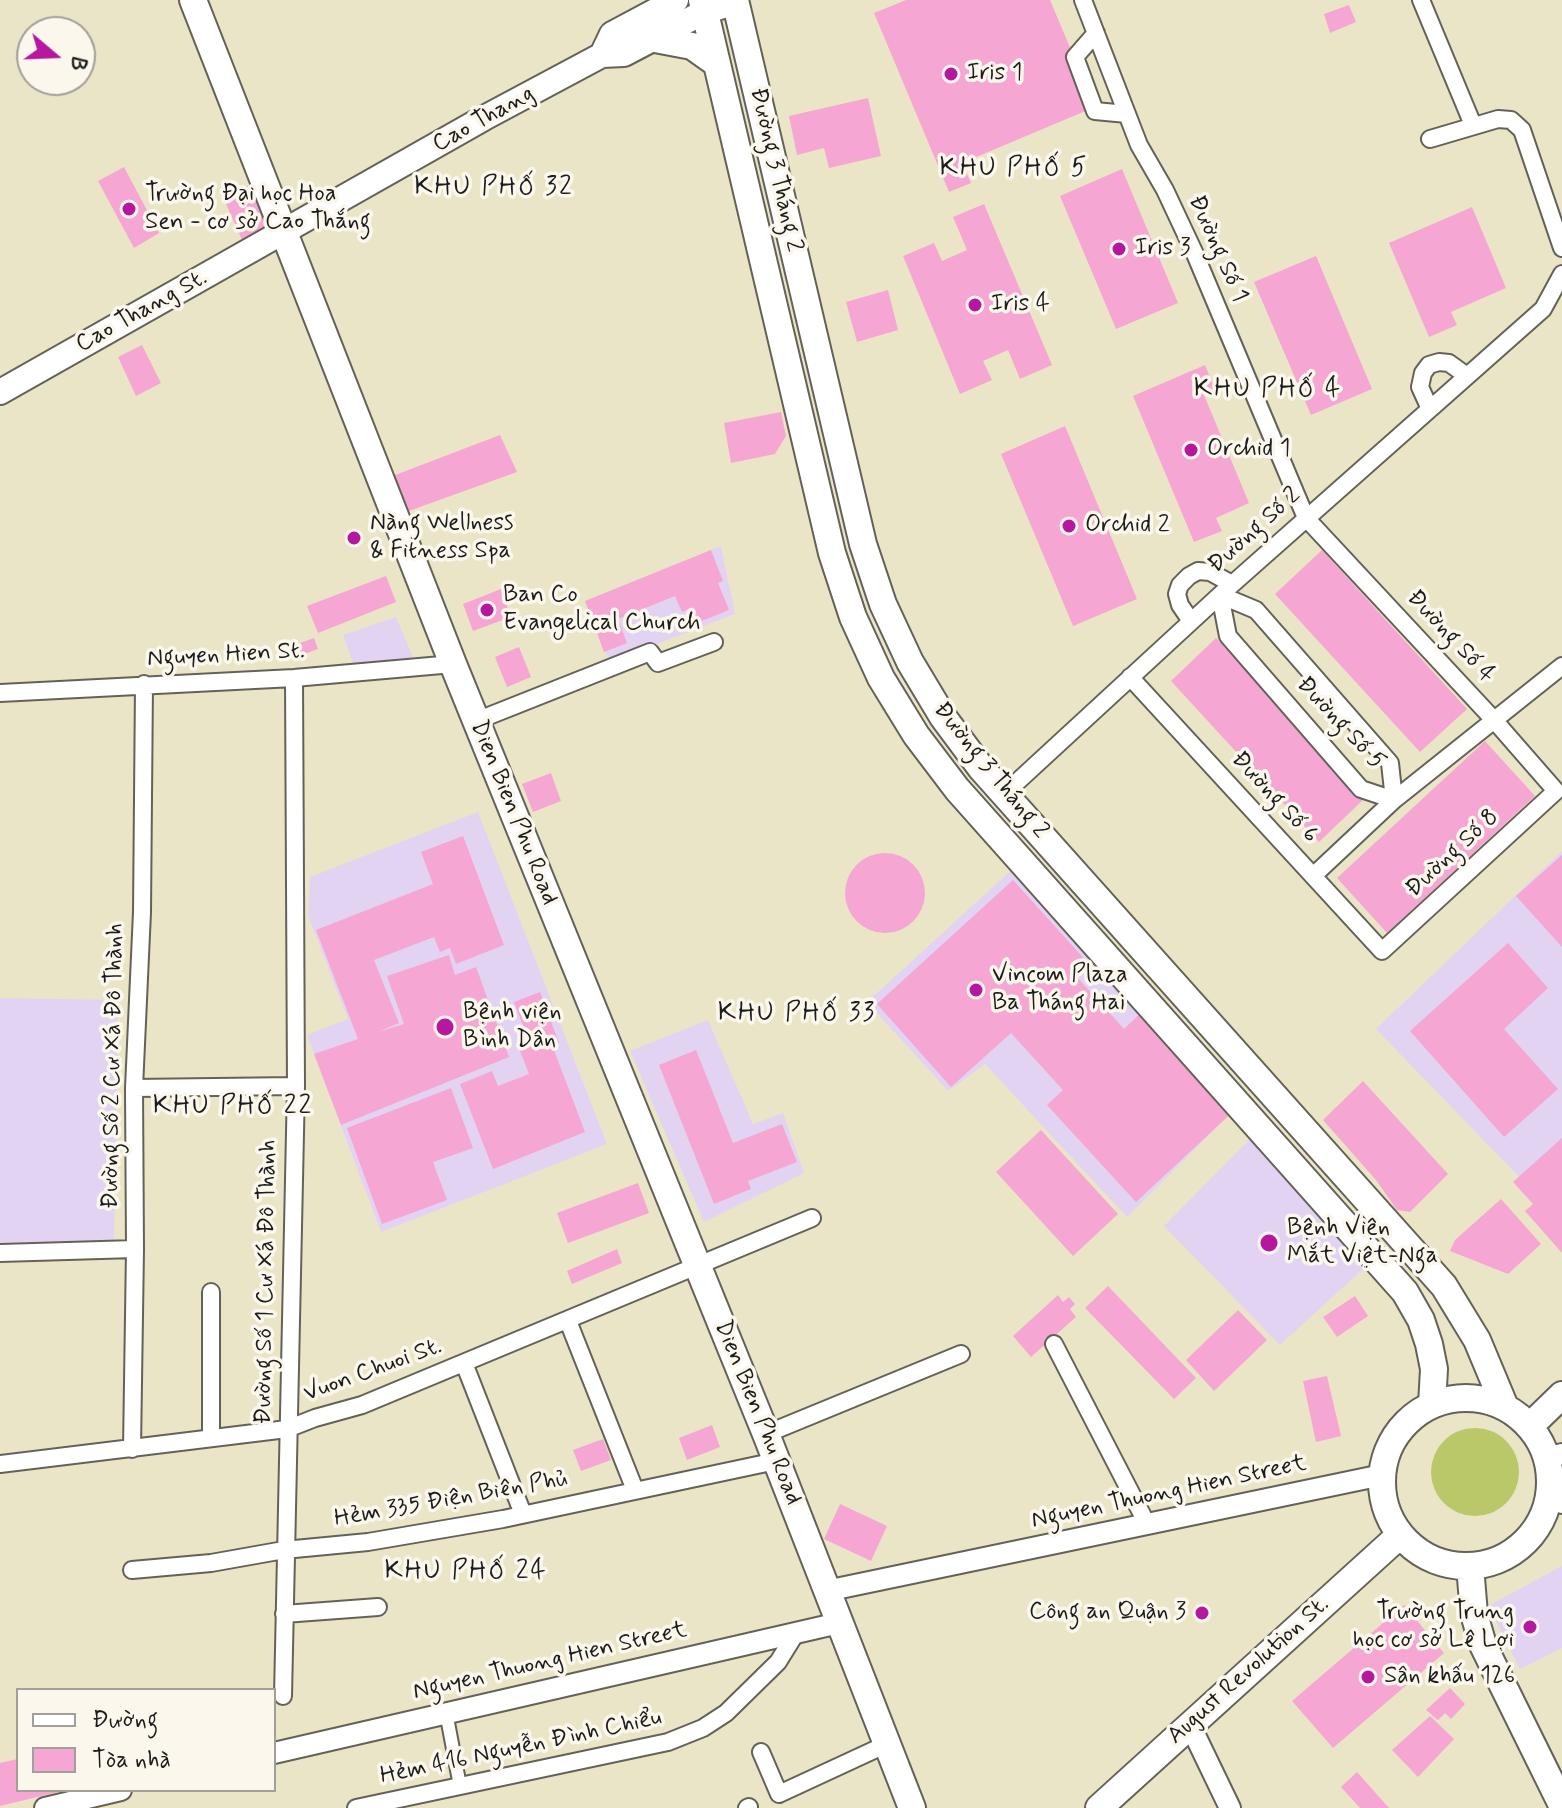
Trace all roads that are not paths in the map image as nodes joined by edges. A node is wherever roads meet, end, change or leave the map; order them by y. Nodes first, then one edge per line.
1 (193, 0) edge
2 (676, 0) edge
3 (1083, 0) edge
4 (1421, 0) edge
5 (741, 1) edge
6 (703, 6) edge
7 (1096, 33) junction
8 (655, 39) junction
9 (602, 55) junction
10 (716, 63) junction
11 (1127, 114) junction
12 (1473, 125) junction
13 (1430, 139) dead end
14 (283, 232) junction
15 (1562, 248) edge
16 (1562, 274) edge
17 (1543, 309) junction
18 (1562, 309) edge
19 (1467, 376) junction
20 (0, 392) edge
21 (1430, 409) junction
22 (1306, 518) junction
23 (1226, 589) junction
24 (1191, 621) junction
25 (714, 642) dead end
26 (453, 664) junction
27 (1562, 666) edge
28 (1130, 677) junction
29 (294, 678) junction
30 (144, 684) junction
31 (0, 693) edge
32 (1494, 720) junction
33 (476, 721) junction
34 (1556, 791) joint
35 (1004, 794) junction
36 (1394, 800) junction
37 (1313, 876) junction
38 (1382, 951) joint
39 (296, 1086) junction
40 (134, 1088) junction
41 (812, 1218) dead end
42 (135, 1249) junction
43 (0, 1253) edge
44 (699, 1267) junction
45 (211, 1292) dead end
46 (568, 1321) junction
47 (1054, 1344) dead end
48 (961, 1354) dead end
49 (464, 1363) junction
50 (1562, 1395) edge
51 (1432, 1405) junction
52 (1505, 1407) junction
53 (1530, 1426) junction
54 (287, 1429) junction
55 (766, 1434) junction
56 (211, 1438) junction
57 (132, 1449) junction
58 (1554, 1456) edge
59 (776, 1461) junction
60 (0, 1464) edge
61 (1382, 1475) junction
62 (635, 1490) junction
63 (1556, 1497) edge
64 (523, 1514) junction
65 (1147, 1524) junction
66 (1400, 1535) junction
67 (284, 1550) junction
68 (1470, 1566) junction
69 (132, 1570) dead end
70 (826, 1591) junction
71 (378, 1607) dead end
72 (284, 1614) junction
73 (839, 1623) junction
74 (796, 1633) junction
75 (283, 1696) dead end
76 (446, 1712) junction
77 (1190, 1725) junction
78 (887, 1744) junction
79 (761, 1752) dead end
80 (276, 1753) edge
81 (460, 1786) junction
82 (113, 1792) edge
83 (1562, 1805) edge
84 (45, 1808) edge
85 (356, 1808) edge
86 (912, 1808) edge
87 (1099, 1808) edge
88 (1230, 1808) edge

1 - 14 main road, Dien Bien Phu Road
2 - 9 main road, Cao Thang
3 - 7 street, Đường Số 1
4 - 12 street
5 - 6 main road, Cao Thang
5 - 35 main road, Đường 3 Tháng 2
6 - 8 main road, Cao Thang
6 - 10 main road, Đường 3 Tháng 2
7 - 11 street, Đường Số 1
7 - 11 street
8 - 9 main road, Cao Thang
8 - 10 main road
9 - 14 main road, Cao Thang
10 - 51 main road, Đường 3 Tháng 2
11 - 22 street, Đường Số 1
12 - 13 street
12 - 15 street
14 - 20 main road, Cao Thang St.
14 - 26 main road, Dien Bien Phu Road
16 - 17 street, Đường Số 2
17 - 18 street
17 - 19 street, Đường Số 2
19 - 21 street, Đường Số 2
19 - 21 street
21 - 22 street, Đường Số 2
22 - 23 street, Đường Số 2
22 - 32 street, Đường Số 4
23 - 24 street, Đường Số 2
23 - 24 street
23 - 36 street, Đường Số 5
23 - 36 street, Đường Số 5
24 - 28 street, Đường Số 2
25 - 33 street
26 - 29 street, Nguyen Hien St.
26 - 33 main road, Dien Bien Phu Road
27 - 32 street
28 - 35 street, Đường Số 2
28 - 37 street, Đường Số 6
29 - 30 street, Nguyen Hien St.
29 - 39 street, Ðường Số 1 Cư Xá Đô Thành
30 - 31 street, Nguyen Hien St.
30 - 40 street, Ðường Số 2 Cư Xá Đô Thành
32 - 34 street, Đường Số 4
32 - 36 street
33 - 44 main road, Dien Bien Phu Road
34 - 38 street, Đường Số 8
35 - 52 main road, Đường 3 Tháng 2
36 - 37 street
37 - 38 street, Đường Số 6
39 - 40 street
39 - 54 street, Ðường Số 1 Cư Xá Đô Thành
40 - 42 street, Ðường Số 2 Cư Xá Đô Thành
41 - 44 street, Vuon Chuoi St.
42 - 43 street
42 - 57 street, Ðường Số 2 Cư Xá Đô Thành
44 - 46 street, Vuon Chuoi St.
44 - 55 main road, Dien Bien Phu Road
45 - 56 street
46 - 49 street, Vuon Chuoi St.
46 - 62 street
47 - 65 street
48 - 55 street
49 - 54 street, Vuon Chuoi St.
49 - 64 street
50 - 53 main road
51 - 52 main road
51 - 61 main road
52 - 53 main road
53 - 58 main road
54 - 56 street, Vuon Chuoi St.
54 - 67 street, Ðường Số 1 Cư Xá Đô Thành
55 - 59 main road, Dien Bien Phu Road
56 - 57 street, Vuon Chuoi St.
57 - 60 street, Vuon Chuoi St.
58 - 63 main road
59 - 62 street, Hẻm 335 Điện Biên Phủ
59 - 70 main road, Dien Bien Phu Road
61 - 65 street, Nguyen Thuong Hien Street
61 - 66 main road
62 - 64 street, Hẻm 335 Điện Biên Phủ
63 - 68 main road
64 - 67 street, Hẻm 335 Điện Biên Phủ
65 - 70 street, Nguyen Thuong Hien Street
66 - 68 main road
66 - 77 main road, August Revolution St.
67 - 69 street, Hẻm 335 Điện Biên Phủ
67 - 72 street, Ðường Số 1 Cư Xá Đô Thành
68 - 83 main road
70 - 73 main road, Dien Bien Phu Road
71 - 72 street
72 - 75 street, Ðường Số 1 Cư Xá Đô Thành
73 - 74 street, Nguyen Thuong Hien Street
73 - 78 main road, Dien Bien Phu Road
74 - 76 street, Nguyen Thuong Hien Street
74 - 81 street, Hẻm 416 Nguyễn Ðình Chiểu
76 - 80 street, Nguyen Thuong Hien Street
76 - 81 street
77 - 87 main road, August Revolution St.
77 - 88 street
78 - 79 street
78 - 86 main road
81 - 85 street, Hẻm 416 Nguyễn Ðình Chiểu
82 - 84 street

